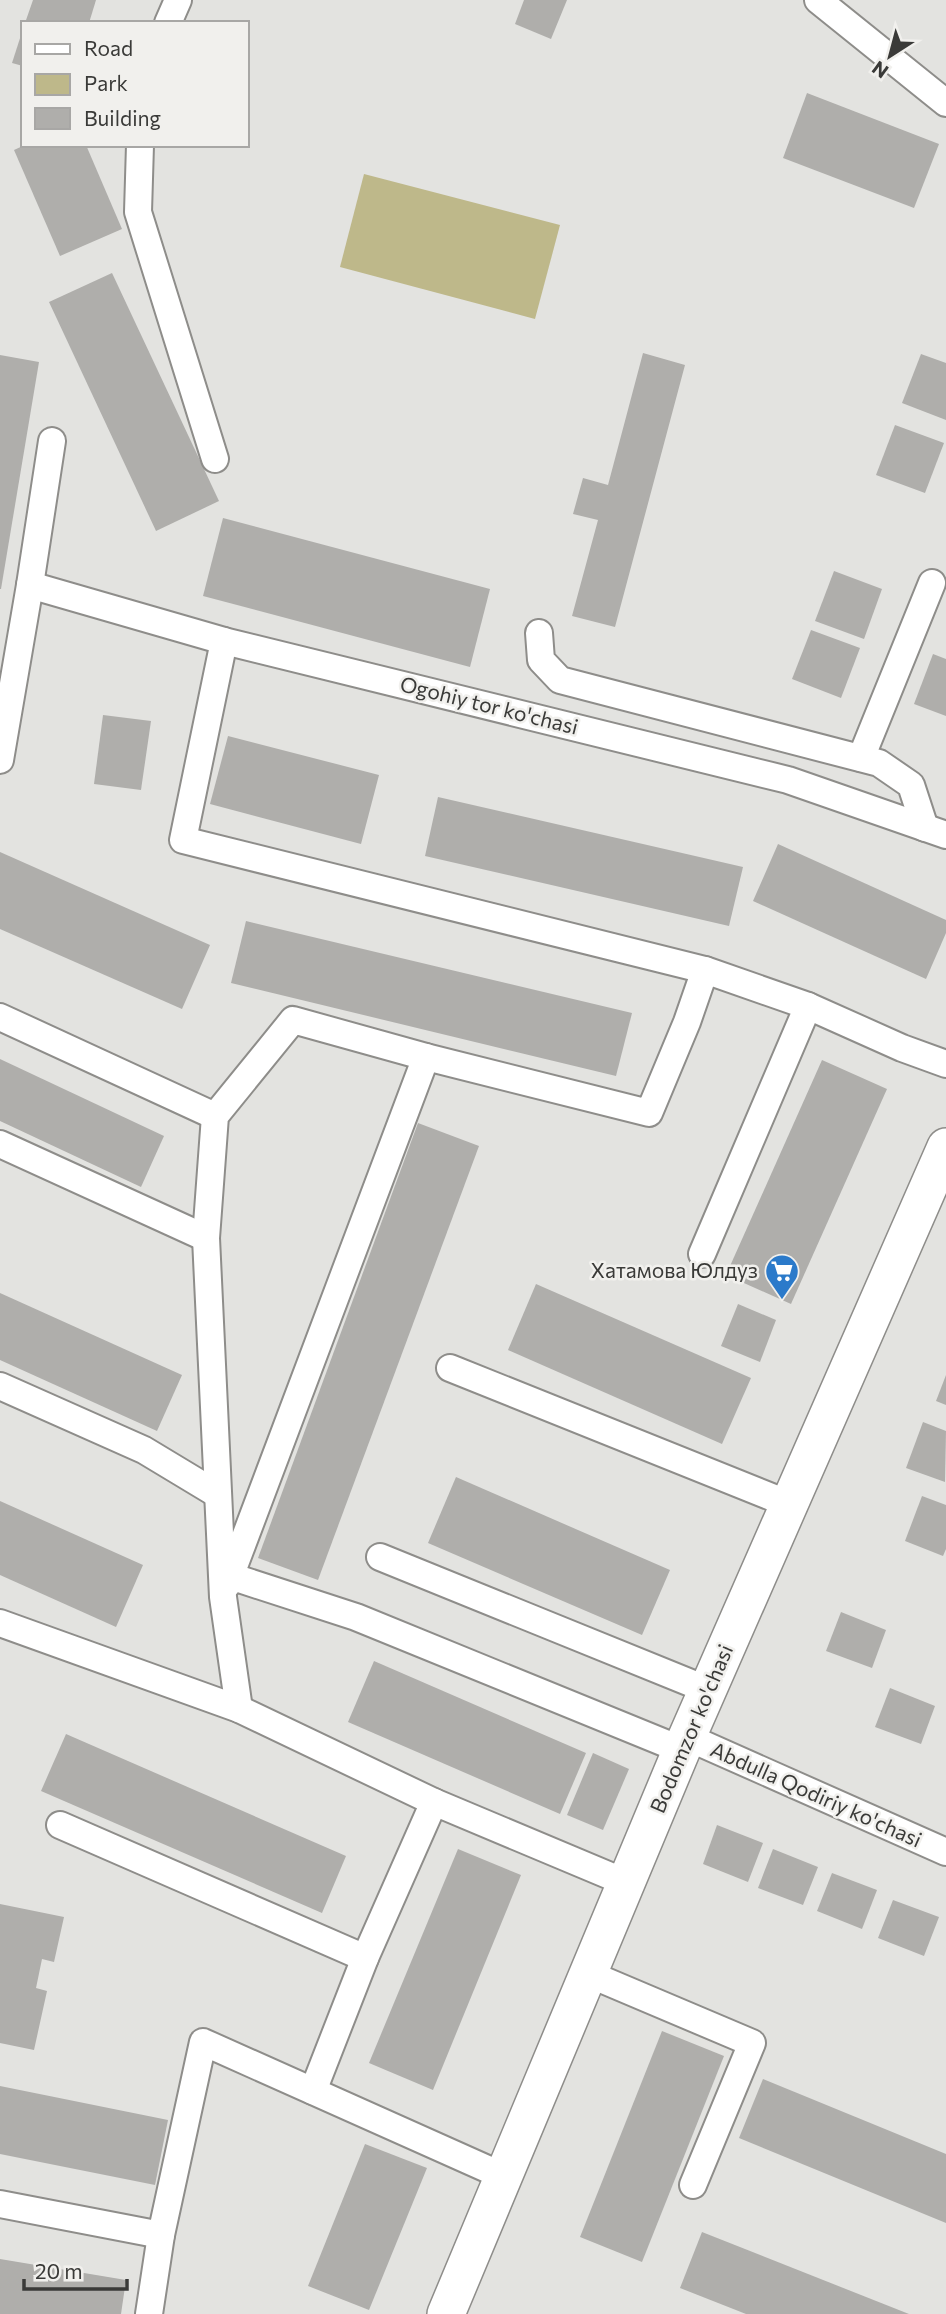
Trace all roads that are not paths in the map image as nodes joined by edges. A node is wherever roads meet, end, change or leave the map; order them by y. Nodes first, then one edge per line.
1 (178, 0) edge
2 (818, 0) edge
3 (170, 21) edge
4 (946, 103) edge
5 (140, 147) edge
6 (52, 441) dead end
7 (215, 459) dead end
8 (932, 583) dead end
9 (30, 585) junction
10 (538, 633) dead end
11 (224, 641) junction
12 (861, 758) junction
13 (0, 760) edge
14 (936, 831) edge
15 (705, 970) junction
16 (808, 1006) junction
17 (0, 1017) edge
18 (426, 1057) junction
19 (946, 1064) edge
20 (215, 1116) junction
21 (0, 1144) edge
22 (946, 1147) edge
23 (206, 1238) junction
24 (702, 1254) dead end
25 (450, 1368) dead end
26 (0, 1386) edge
27 (217, 1494) junction
28 (789, 1504) junction
29 (380, 1557) dead end
30 (226, 1586) junction
31 (0, 1623) edge
32 (708, 1690) junction
33 (239, 1709) junction
34 (684, 1744) junction
35 (435, 1802) junction
36 (60, 1825) dead end
37 (946, 1852) edge
38 (627, 1883) junction
39 (365, 1958) junction
40 (589, 1974) junction
41 (313, 2091) junction
42 (503, 2176) junction
43 (693, 2185) dead end
44 (0, 2204) edge
45 (161, 2235) junction
46 (149, 2314) edge
47 (446, 2314) edge

1 - 3 street
2 - 4 street
5 - 7 street
6 - 9 street
8 - 12 street
9 - 11 street, Ogohiy tor ko'chasi
9 - 13 street
10 - 12 street
11 - 14 street, Ogohiy tor ko'chasi
11 - 15 street
12 - 14 street
15 - 16 street
15 - 18 street
16 - 19 street
16 - 24 street
17 - 20 street
18 - 20 street
18 - 30 street
20 - 23 street
21 - 23 street
22 - 28 street, Bodomzor ko'chasi
23 - 27 street
25 - 28 street
26 - 27 street
27 - 30 street
28 - 32 street, Bodomzor ko'chasi
29 - 32 street
30 - 33 street
30 - 34 street, Abdulla Qodiriy ko'chasi
31 - 33 street
32 - 34 street, Bodomzor ko'chasi
33 - 35 street
34 - 37 street, Abdulla Qodiriy ko'chasi
34 - 38 street, Bodomzor ko'chasi
35 - 38 street
35 - 39 street
36 - 39 street
38 - 40 street, Bodomzor ko'chasi
39 - 41 street
40 - 42 street, Bodomzor ko'chasi
40 - 43 street
41 - 42 street
41 - 45 street
42 - 47 street, Bodomzor ko'chasi
44 - 45 street
45 - 46 street

